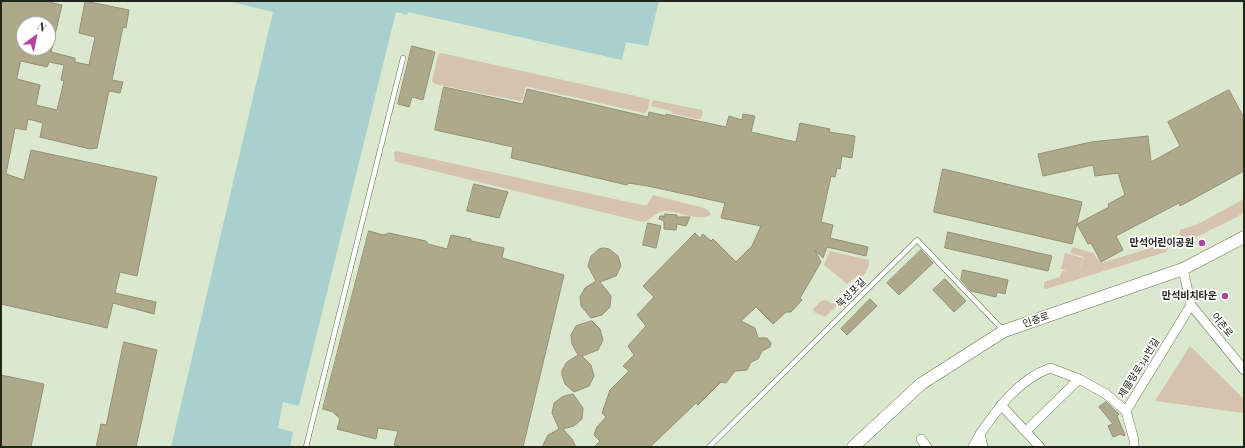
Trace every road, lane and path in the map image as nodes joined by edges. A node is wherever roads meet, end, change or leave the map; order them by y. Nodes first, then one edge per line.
1 (404, 58) dead end
2 (1244, 237) edge
3 (1183, 269) junction
4 (1191, 305) junction
5 (1004, 331) junction
6 (1244, 370) edge
7 (1079, 379) junction
8 (1001, 405) junction
9 (1126, 411) junction
10 (1026, 431) junction
11 (980, 434) junction
12 (921, 439) dead end
13 (306, 447) edge
14 (709, 447) edge
15 (853, 447) edge
16 (927, 447) edge
17 (972, 447) edge
18 (983, 447) edge
19 (1040, 447) edge
20 (1134, 447) edge

1 - 13 lane
2 - 3 main road, 인중로
3 - 4 street, 어촌로
3 - 5 main road, 인중로
4 - 6 street, 어촌로
4 - 9 street, 제물량로341번길
5 - 14 lane, 북성포길
5 - 15 main road, 인중로
7 - 8 street
7 - 9 street
7 - 10 street
8 - 10 street
8 - 11 street
9 - 20 street, 제물량로341번길
10 - 19 street
11 - 17 street
11 - 18 street
12 - 16 street

